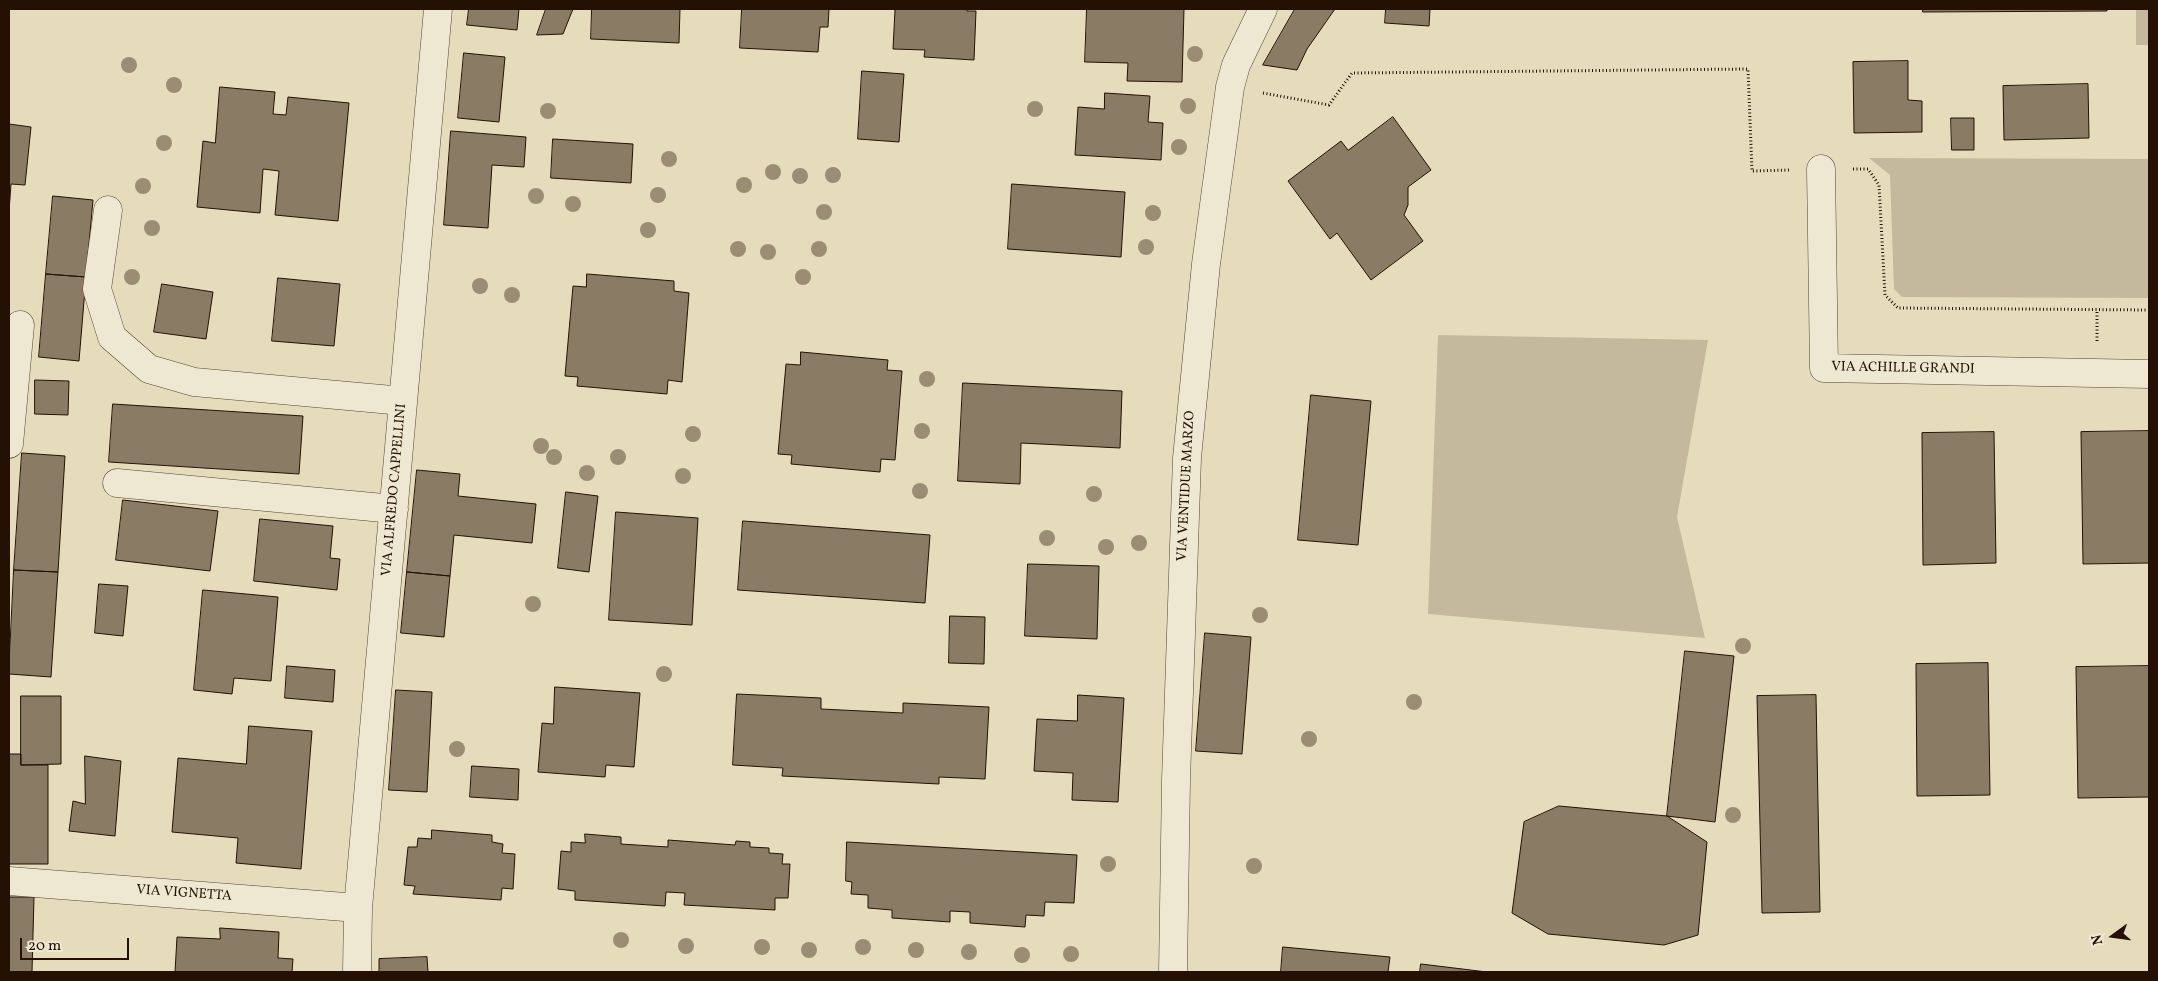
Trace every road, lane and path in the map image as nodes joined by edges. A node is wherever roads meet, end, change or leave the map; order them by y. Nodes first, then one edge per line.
1 (438, 9) edge
2 (1263, 9) edge
3 (1230, 87) junction
4 (1821, 168) junction
5 (108, 210) dead end
6 (2149, 310) edge
7 (20, 325) dead end
8 (2149, 374) edge
9 (403, 401) junction
10 (9, 444) edge
11 (117, 483) dead end
12 (394, 509) junction
13 (9, 881) edge
14 (358, 908) junction
15 (357, 972) edge
16 (1173, 972) edge

1 - 9 street, VIA ALFREDO CAPPELLINI
2 - 3 street, VIA VENTIDUE MARZO
3 - 4 path
3 - 16 street, VIA VENTIDUE MARZO
4 - 6 path
4 - 8 street, VIA ACHILLE GRANDI
5 - 9 street
7 - 10 street
9 - 12 street, VIA ALFREDO CAPPELLINI
11 - 12 street
12 - 14 street, VIA ALFREDO CAPPELLINI
13 - 14 street, VIA VIGNETTA
14 - 15 street, VIA ALFREDO CAPPELLINI

